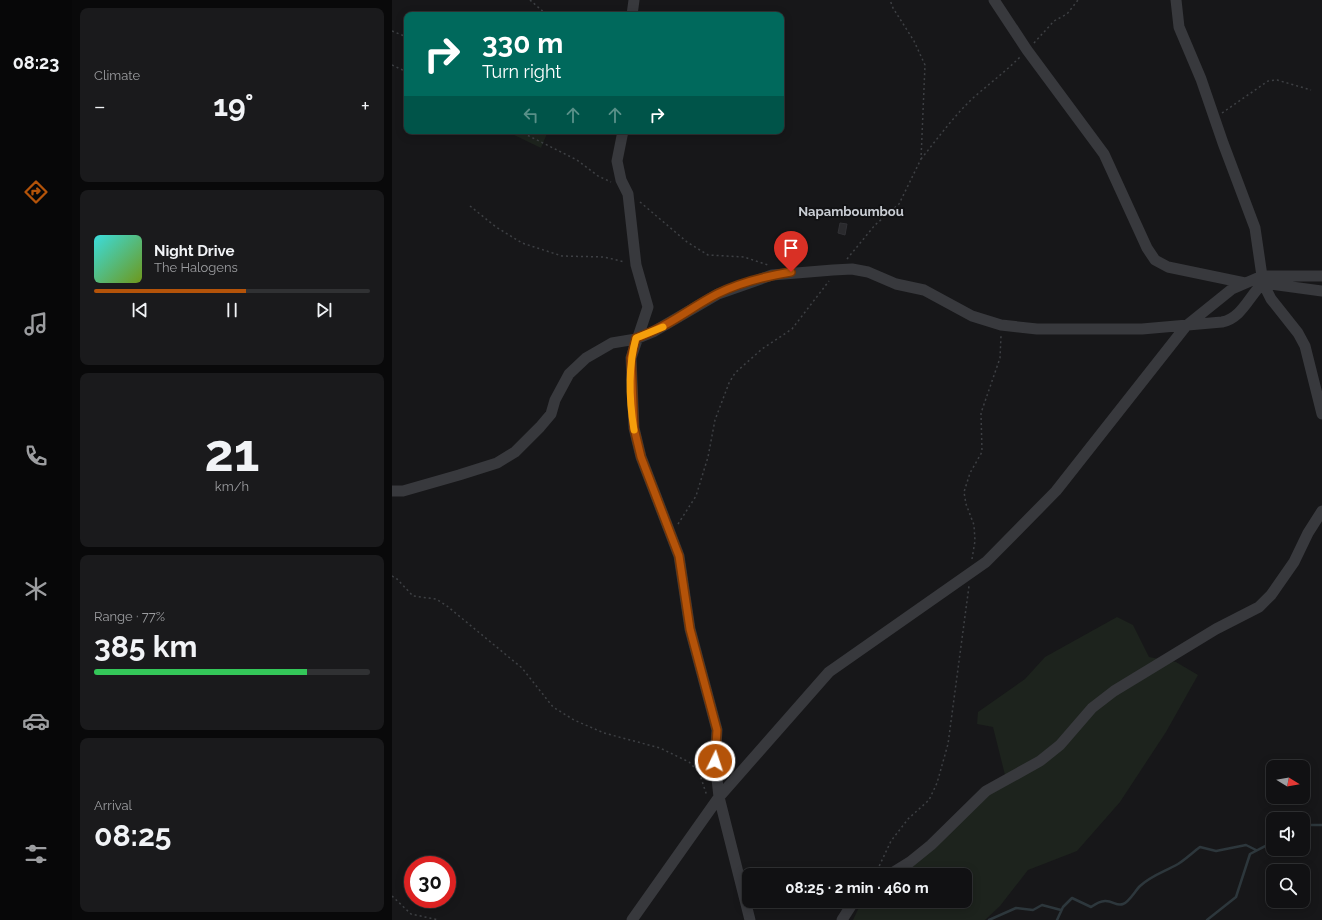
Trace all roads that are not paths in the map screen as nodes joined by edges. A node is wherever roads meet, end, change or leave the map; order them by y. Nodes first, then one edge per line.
1 (634, 0) edge
2 (994, 0) edge
3 (1176, 0) edge
4 (632, 12) edge
5 (622, 134) edge
6 (1322, 276) edge
7 (1262, 280) junction
8 (1245, 283) junction
9 (1322, 291) edge
10 (1186, 326) junction
11 (636, 338) junction
12 (1322, 414) edge
13 (392, 491) edge
14 (1322, 511) edge
15 (718, 797) junction
16 (900, 868) edge
17 (850, 908) edge
18 (632, 920) edge
19 (750, 920) edge
20 (842, 920) edge

1 - 4 street
2 - 8 street
3 - 7 street
5 - 11 street
6 - 7 street
7 - 8 street
7 - 9 street
7 - 10 street
7 - 12 street
8 - 10 street
10 - 11 street
10 - 15 street
11 - 13 street
11 - 15 street
14 - 16 street
15 - 18 street
15 - 19 street
17 - 20 street

